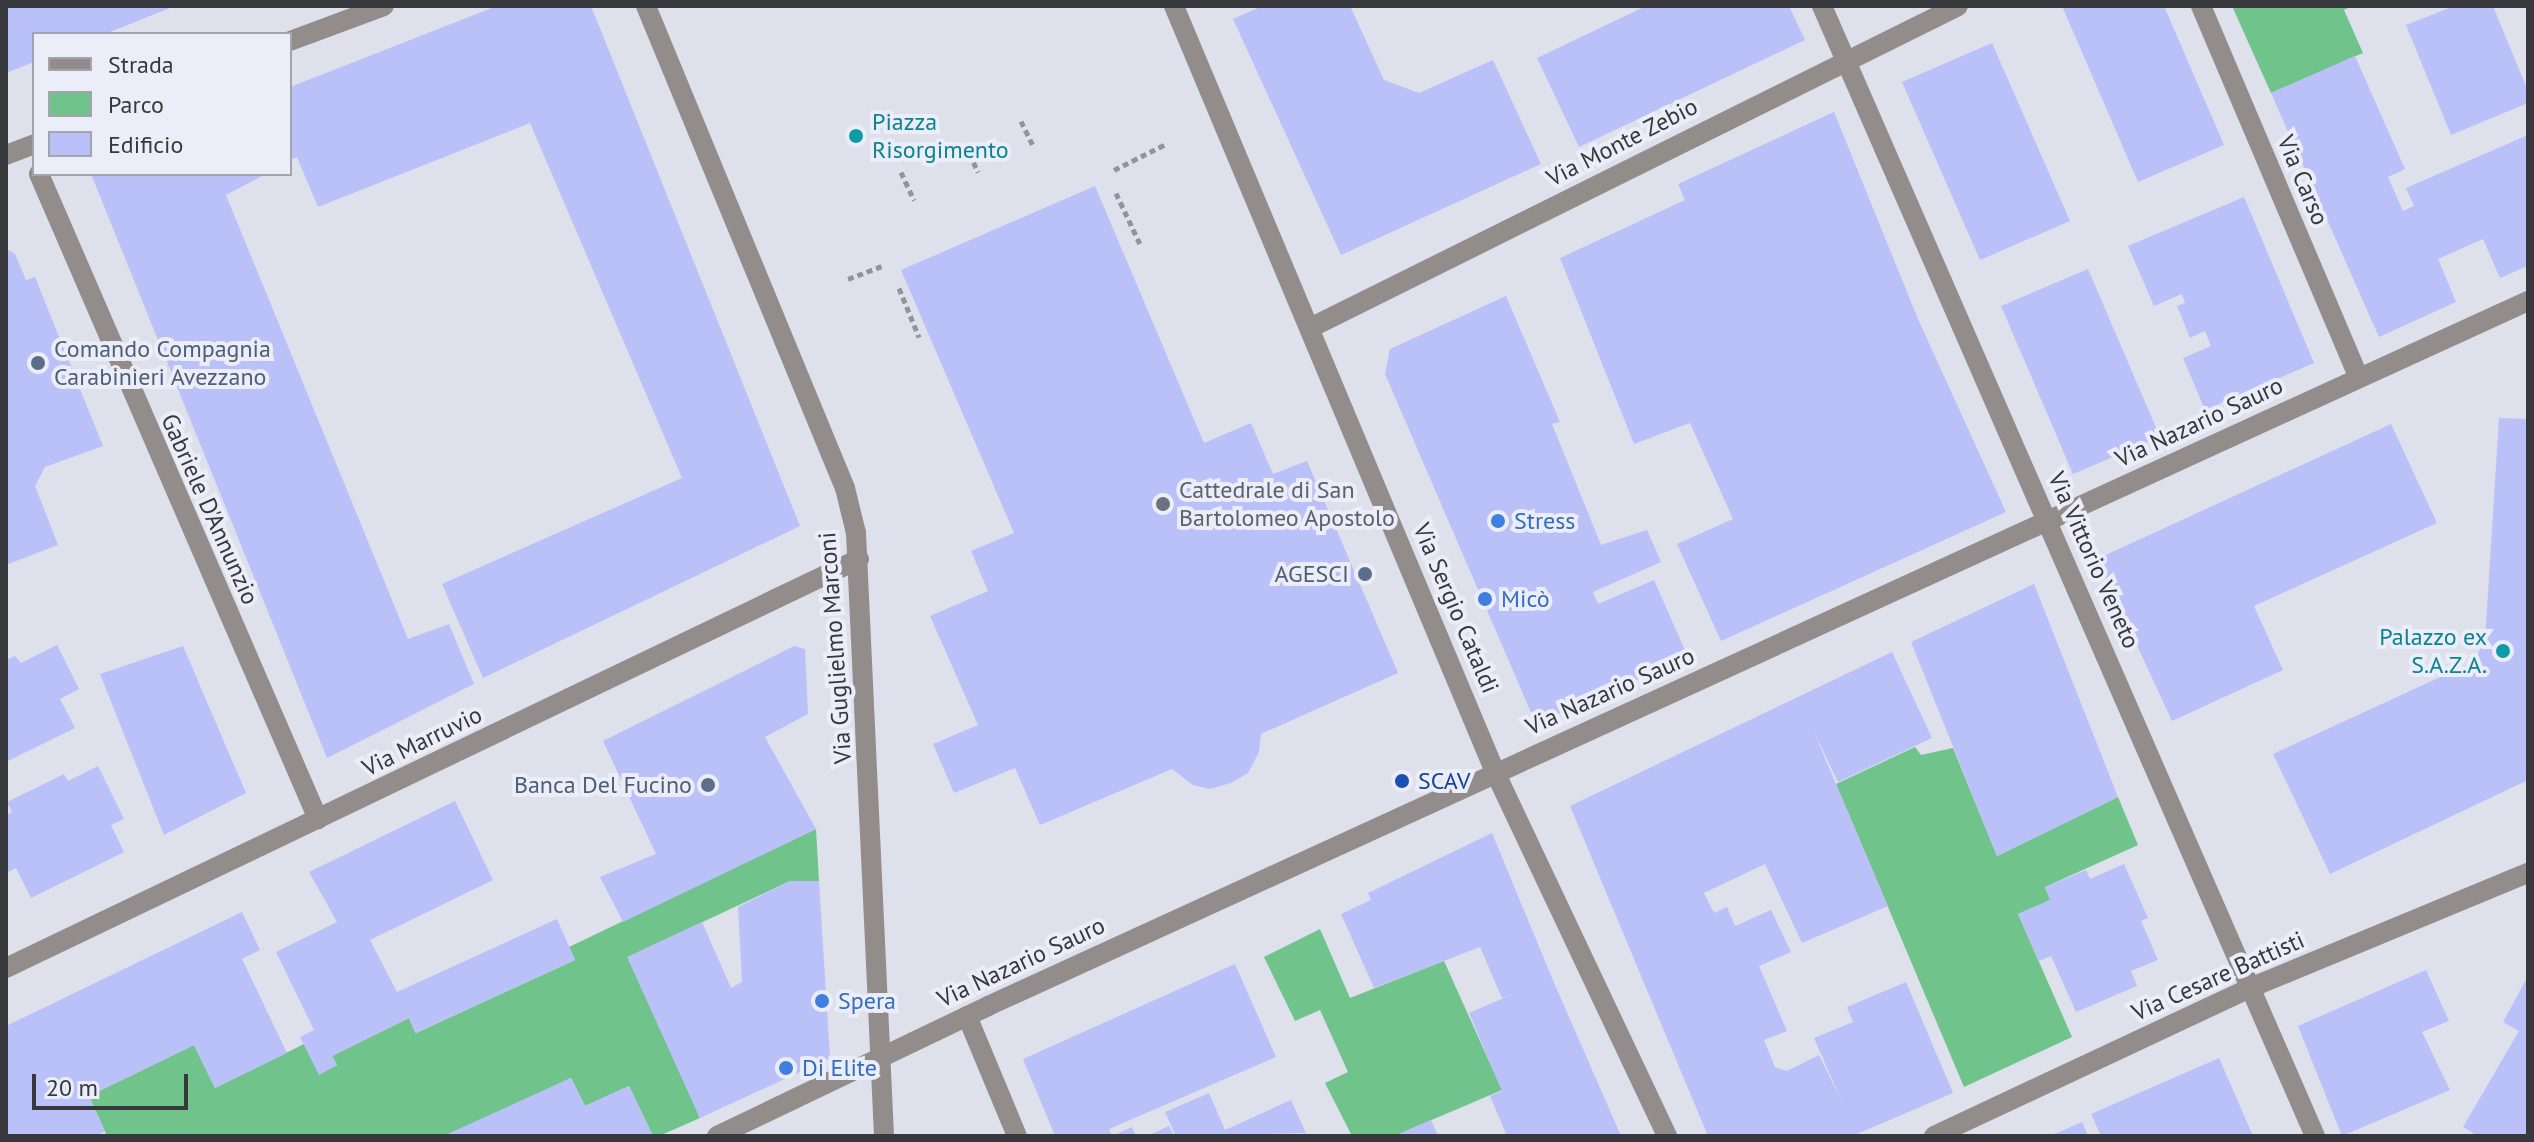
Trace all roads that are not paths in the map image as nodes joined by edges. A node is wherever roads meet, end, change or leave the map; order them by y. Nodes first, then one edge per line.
1 (384, 6) edge
2 (646, 6) edge
3 (1174, 6) edge
4 (1822, 6) edge
5 (1958, 6) edge
6 (2201, 6) edge
7 (292, 40) edge
8 (1843, 60) junction
9 (32, 150) edge
10 (6, 155) edge
11 (40, 176) edge
12 (2528, 301) edge
13 (1312, 327) junction
14 (2358, 375) junction
15 (2048, 522) junction
16 (859, 559) junction
17 (1495, 772) junction
18 (318, 819) junction
19 (2528, 873) edge
20 (6, 968) edge
21 (2250, 988) junction
22 (967, 1016) junction
23 (881, 1058) junction
24 (717, 1136) edge
25 (884, 1136) edge
26 (1017, 1136) edge
27 (1667, 1136) edge
28 (1934, 1136) edge
29 (2315, 1136) edge

1 - 7 street
2 - 16 street, Via Guglielmo Marconi
3 - 13 street, Via Sergio Cataldi
4 - 8 street, Via Vittorio Veneto
5 - 8 street, Via Monte Zebio
6 - 14 street, Via Carso
8 - 13 street, Via Monte Zebio
8 - 15 street, Via Vittorio Veneto
9 - 10 street
11 - 18 street, Gabriele D'Annunzio
12 - 14 street, Via Nazario Sauro
13 - 17 street, Via Sergio Cataldi
14 - 15 street, Via Nazario Sauro
15 - 17 street, Via Nazario Sauro
15 - 21 street, Via Vittorio Veneto
16 - 18 street, Via Marruvio
16 - 23 street, Via Guglielmo Marconi
17 - 22 street, Via Nazario Sauro
17 - 27 street, Via Sergio Cataldi
18 - 20 street, Via Marruvio
19 - 21 street, Via Cesare Battisti
21 - 28 street, Via Cesare Battisti
21 - 29 street, Via Vittorio Veneto
22 - 23 street, Via Nazario Sauro
22 - 26 street
23 - 24 street, Via Nazario Sauro
23 - 25 street, Via Guglielmo Marconi

